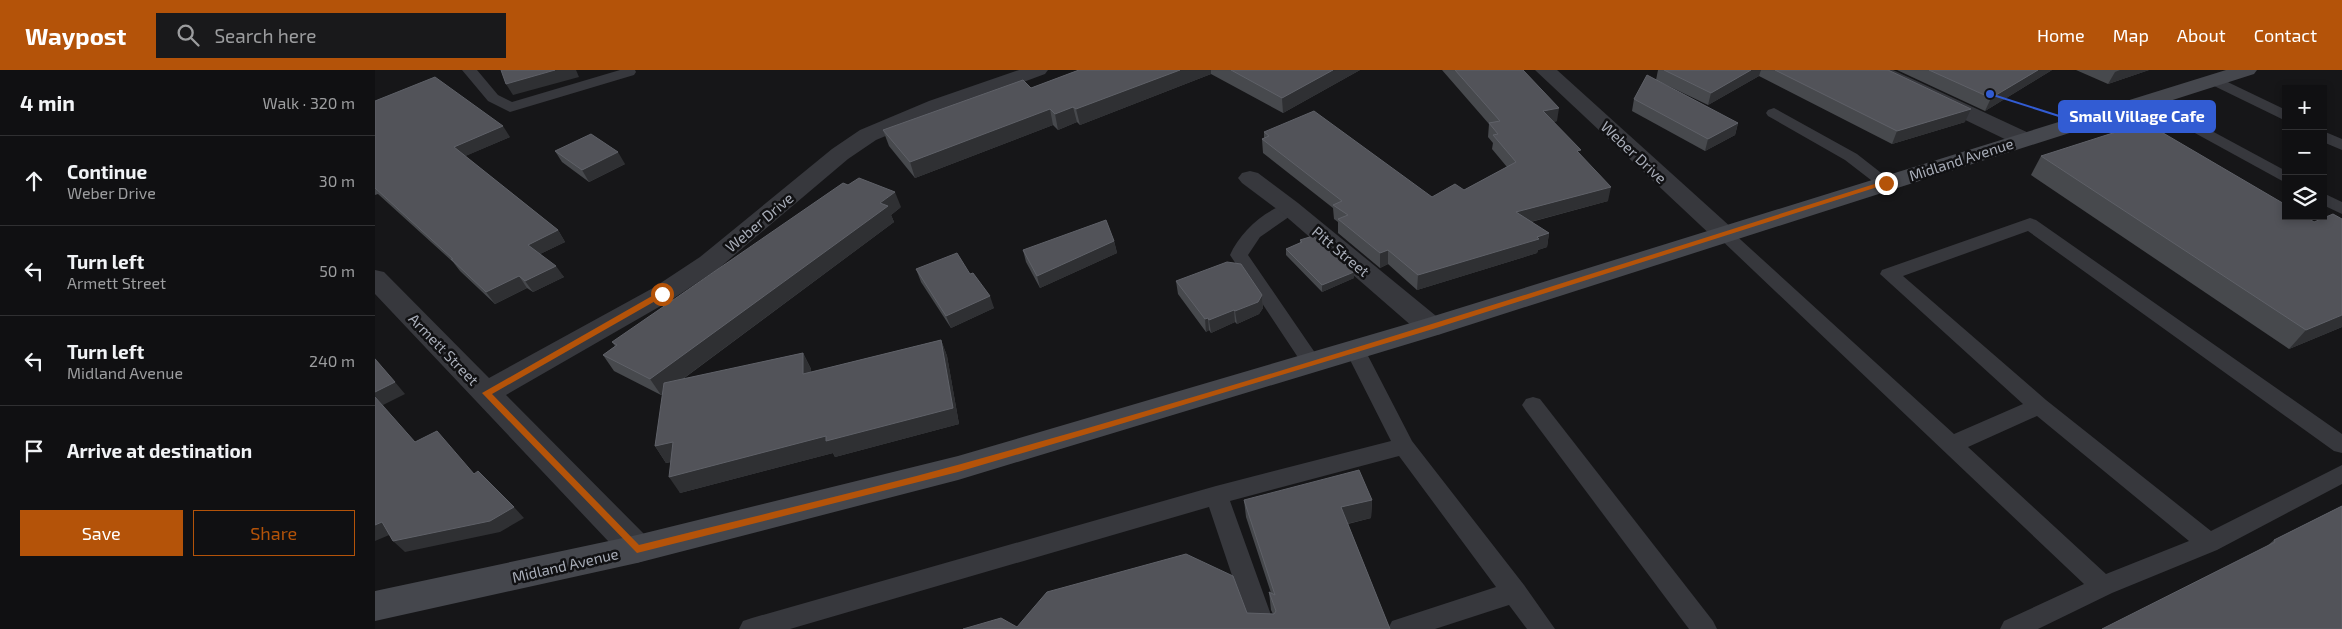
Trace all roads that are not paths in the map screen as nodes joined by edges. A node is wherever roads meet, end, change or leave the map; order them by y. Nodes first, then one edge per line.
1 (469, 70) edge
2 (628, 70) edge
3 (1038, 70) edge
4 (1545, 70) edge
5 (1877, 70) edge
6 (2247, 70) edge
7 (2213, 80) junction
8 (2147, 101) junction
9 (1774, 113) dead end
10 (2282, 114) edge
11 (2327, 138) edge
12 (2023, 139) junction
13 (2342, 145) edge
14 (2282, 176) edge
15 (1250, 178) dead end
16 (1886, 183) junction
17 (2327, 200) edge
18 (1290, 208) junction
19 (2342, 209) edge
20 (1724, 234) junction
21 (375, 278) edge
22 (1431, 327) junction
23 (1355, 350) junction
24 (1313, 363) junction
25 (486, 393) junction
26 (1533, 405) dead end
27 (2039, 406) junction
28 (1951, 445) junction
29 (2342, 445) edge
30 (1404, 446) junction
31 (2342, 474) edge
32 (1216, 496) junction
33 (2209, 542) junction
34 (637, 549) junction
35 (2103, 586) junction
36 (1515, 592) junction
37 (375, 606) edge
38 (751, 629) edge
39 (1263, 629) edge
40 (1401, 629) edge
41 (1542, 629) edge
42 (1704, 629) edge
43 (2013, 629) edge

1 - 2 lane
3 - 25 street, Weber Drive
4 - 20 street, Weber Drive
5 - 12 street
6 - 7 street, Midland Avenue
7 - 8 street, Midland Avenue
7 - 10 lane
8 - 12 street, Midland Avenue
8 - 14 lane
9 - 16 lane
11 - 13 lane
12 - 16 street, Midland Avenue
15 - 18 street, Pitt Street
16 - 20 street, Midland Avenue
17 - 19 lane
18 - 22 street, Pitt Street
18 - 24 lane
20 - 22 street, Midland Avenue
20 - 28 lane
21 - 25 street, Armett Street
22 - 23 street, Midland Avenue
23 - 24 street, Midland Avenue
23 - 30 lane
24 - 34 street, Midland Avenue
25 - 34 street, Armett Street
26 - 42 lane
27 - 28 lane
27 - 29 lane
27 - 33 lane
28 - 35 lane
30 - 32 lane
30 - 36 lane
31 - 33 lane
32 - 38 lane
32 - 39 lane
33 - 35 lane
34 - 37 street, Midland Avenue
35 - 43 lane
36 - 40 lane
36 - 41 lane

